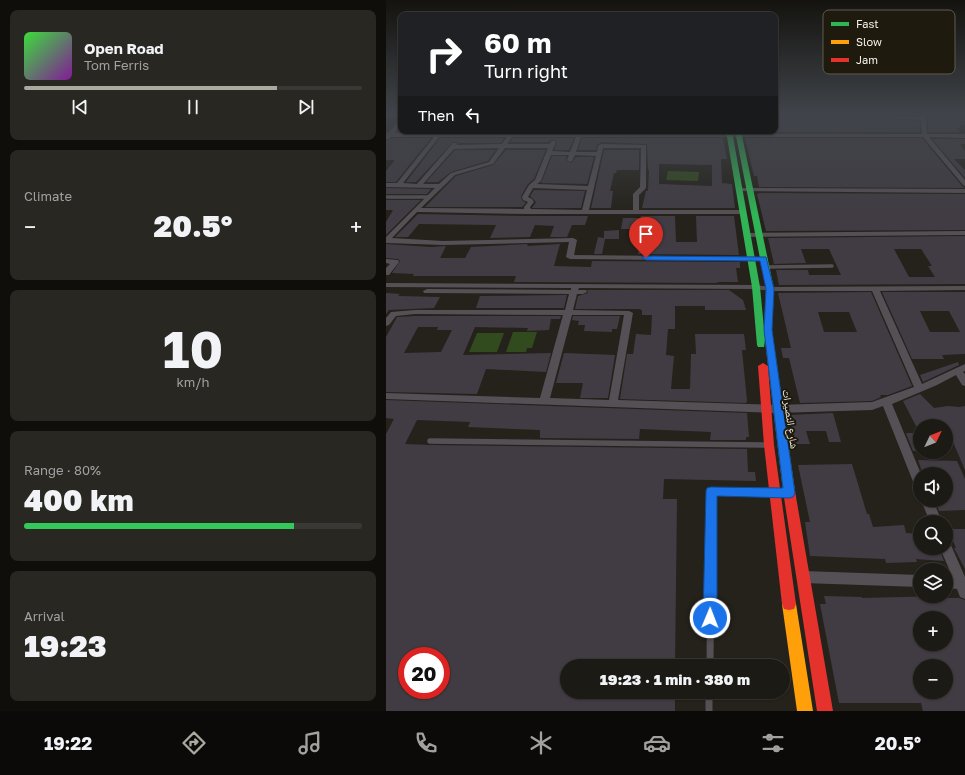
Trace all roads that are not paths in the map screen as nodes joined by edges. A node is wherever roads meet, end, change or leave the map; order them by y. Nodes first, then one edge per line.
1 (427, 148) edge
2 (451, 148) edge
3 (501, 148) edge
4 (550, 148) edge
5 (574, 148) edge
6 (600, 148) edge
7 (644, 148) edge
8 (732, 148) edge
9 (742, 148) edge
10 (935, 148) edge
11 (549, 153) junction
12 (572, 154) junction
13 (599, 154) junction
14 (570, 160) dead end
15 (965, 184) edge
16 (386, 185) edge
17 (398, 185) junction
18 (419, 185) junction
19 (441, 186) junction
20 (531, 186) junction
21 (590, 188) junction
22 (739, 190) junction
23 (751, 190) junction
24 (965, 191) edge
25 (386, 197) edge
26 (429, 197) junction
27 (415, 210) junction
28 (528, 212) junction
29 (585, 212) junction
30 (636, 212) junction
31 (743, 212) junction
32 (965, 233) edge
33 (747, 235) junction
34 (759, 235) junction
35 (387, 240) edge
36 (751, 258) junction
37 (386, 261) edge
38 (764, 263) junction
39 (832, 266) dead end
40 (386, 273) edge
41 (386, 285) edge
42 (965, 288) edge
43 (575, 289) junction
44 (770, 289) junction
45 (875, 289) junction
46 (756, 290) junction
47 (386, 291) edge
48 (568, 313) junction
49 (386, 323) edge
50 (962, 369) edge
51 (965, 383) edge
52 (919, 389) junction
53 (386, 396) edge
54 (544, 401) junction
55 (886, 402) junction
56 (613, 403) junction
57 (772, 409) junction
58 (430, 441) dead end
59 (769, 445) junction
60 (783, 446) junction
61 (913, 467) edge
62 (775, 493) junction
63 (789, 493) junction
64 (950, 555) edge
65 (803, 577) junction
66 (913, 581) edge
67 (953, 584) edge
68 (964, 586) edge
69 (710, 659) edge
70 (709, 699) edge
71 (709, 711) edge
72 (805, 711) edge
73 (825, 711) edge

1 - 17 street
2 - 18 street
3 - 19 street
4 - 11 street
5 - 12 street
6 - 13 street
7 - 30 street
8 - 22 main road, شارع النصيرات
9 - 23 main road, شارع النصيرات
10 - 15 street
11 - 12 street
11 - 20 street
12 - 13 street
12 - 14 street
13 - 21 street
16 - 17 street
17 - 18 street
18 - 19 street
19 - 26 street
20 - 21 street
20 - 28 street
21 - 29 street
22 - 23 street
22 - 31 main road, شارع النصيرات
23 - 24 street
23 - 34 main road, شارع النصيرات
25 - 26 lane
26 - 27 street
27 - 28 street
27 - 35 street
28 - 29 street
29 - 30 street
30 - 31 street
31 - 33 main road, شارع النصيرات
32 - 34 street
33 - 34 street
33 - 36 main road, شارع النصيرات
34 - 38 main road, شارع النصيرات
35 - 36 street
36 - 38 street
36 - 46 main road, شارع النصيرات
37 - 40 street
38 - 39 lane
38 - 44 main road, شارع النصيرات
41 - 43 street
42 - 45 street
43 - 46 street
43 - 47 street
43 - 48 street
44 - 45 street
44 - 46 street
44 - 57 main road, شارع النصيرات
45 - 52 street
46 - 57 main road, شارع النصيرات
48 - 49 street
48 - 54 street
48 - 56 street
50 - 51 street
50 - 52 street
52 - 55 street
53 - 54 street
54 - 56 street
55 - 57 street
55 - 61 street
56 - 57 street
57 - 59 main road, شارع النصيرات
57 - 60 main road, شارع النصيرات
58 - 59 lane
59 - 60 lane
59 - 62 main road, شارع النصيرات
60 - 63 main road, شارع النصيرات
62 - 63 lane
62 - 69 lane
62 - 72 main road, شارع النصيرات
63 - 65 main road, شارع النصيرات
64 - 68 street
65 - 66 street
65 - 73 main road, شارع النصيرات
67 - 68 street
70 - 71 lane

